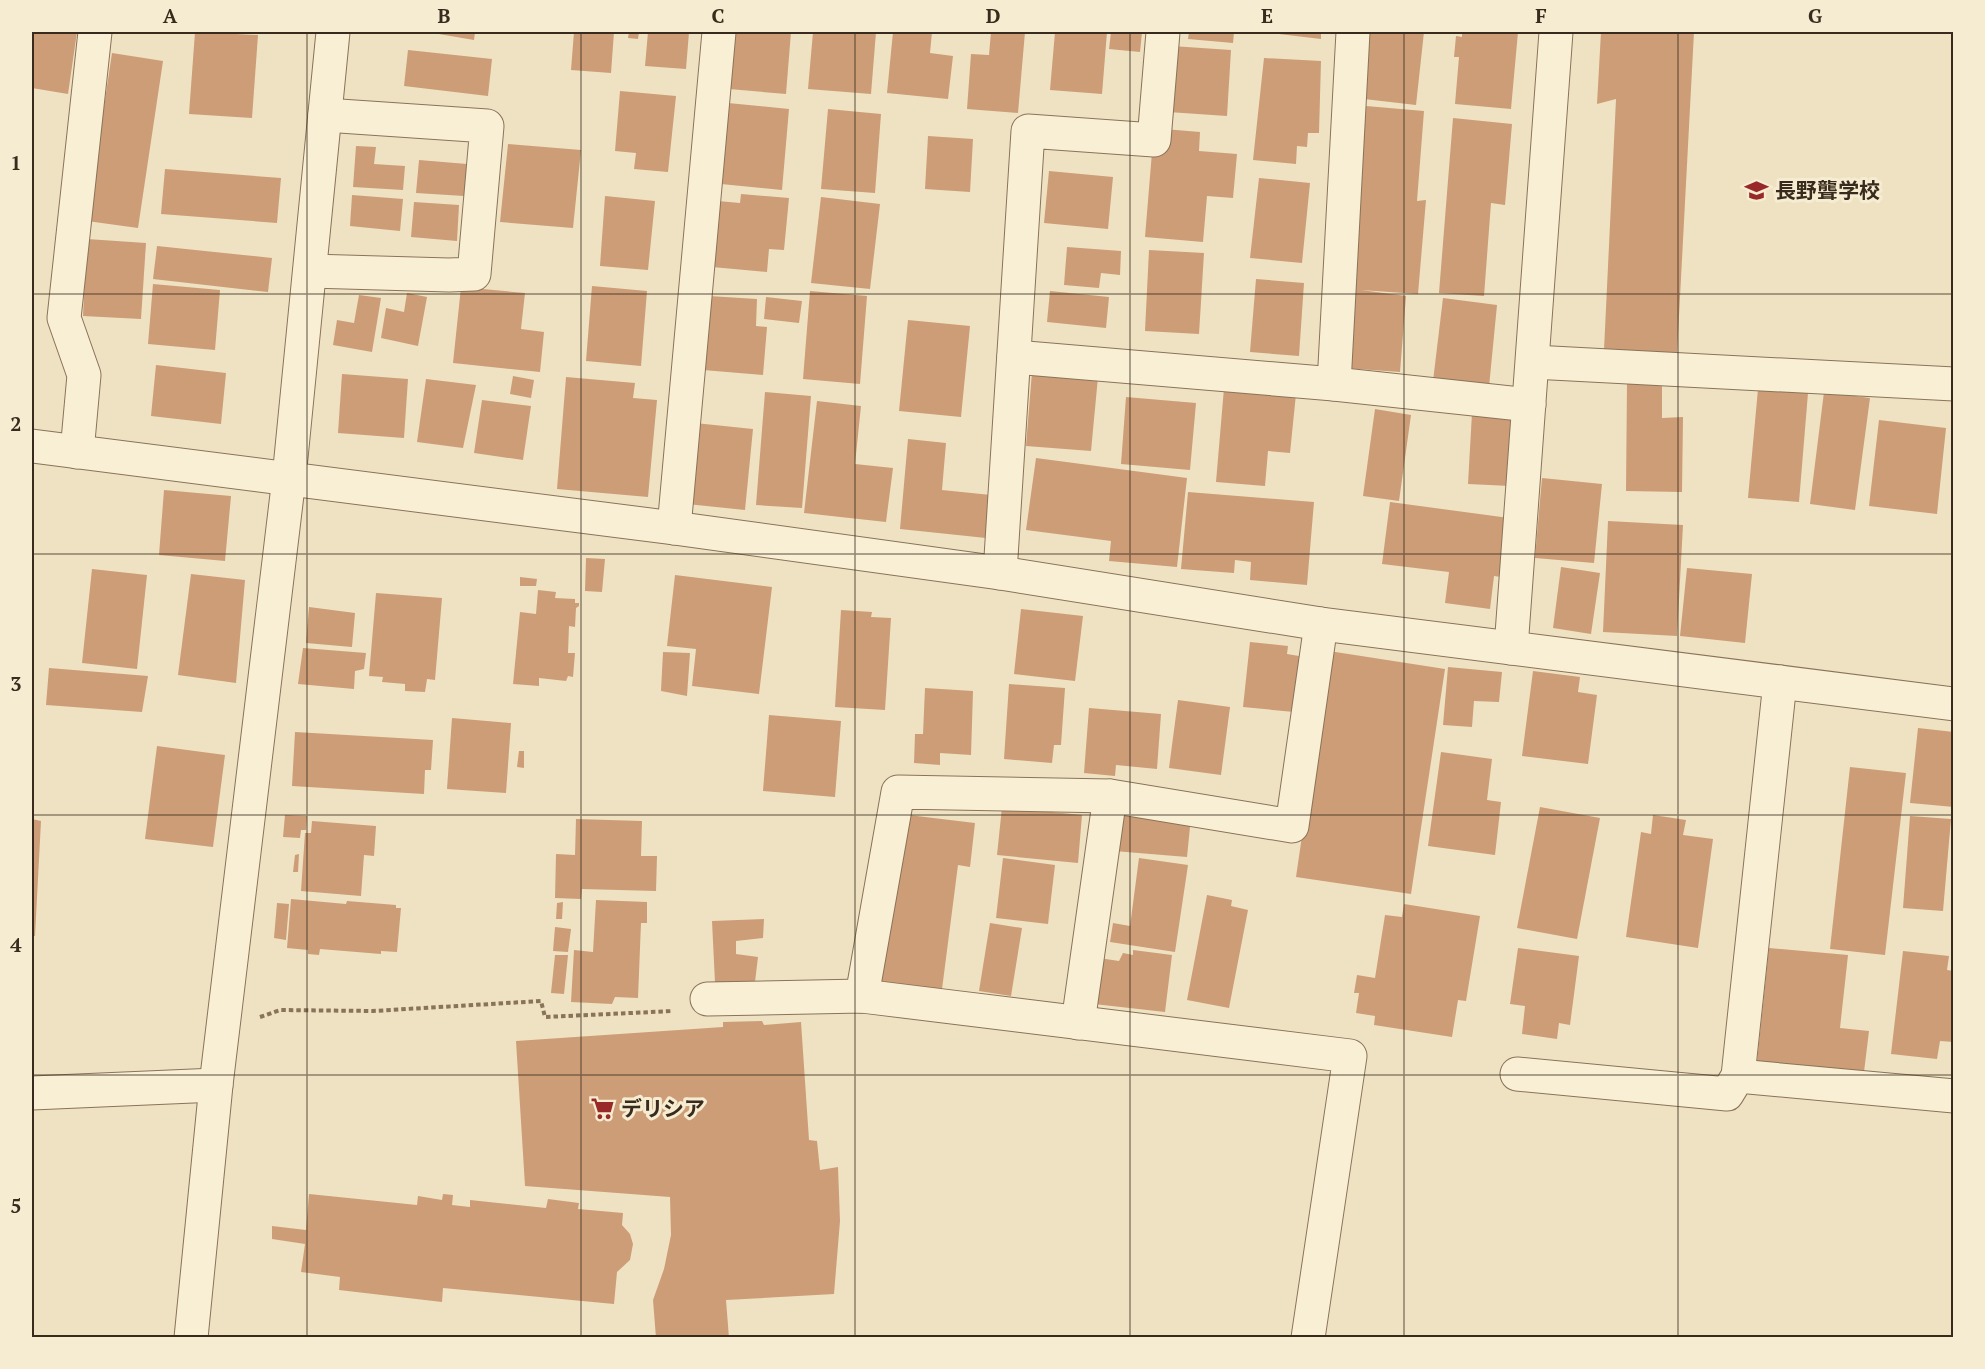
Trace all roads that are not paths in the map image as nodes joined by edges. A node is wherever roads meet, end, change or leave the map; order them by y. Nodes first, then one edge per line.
1 (95, 32) edge
2 (333, 32) edge
3 (719, 32) edge
4 (1162, 32) edge
5 (1353, 32) edge
6 (1556, 32) edge
7 (325, 115) junction
8 (310, 271) junction
9 (1014, 357) junction
10 (1533, 362) junction
11 (1334, 384) junction
12 (1953, 384) edge
13 (1529, 405) junction
14 (32, 446) edge
15 (77, 452) junction
16 (289, 478) junction
17 (674, 528) junction
18 (1000, 573) junction
19 (1321, 624) junction
20 (1511, 648) junction
21 (1780, 682) junction
22 (1953, 704) edge
23 (1110, 796) junction
24 (862, 996) junction
25 (707, 999) road end
26 (1078, 1023) junction
27 (1517, 1074) dead end
28 (1738, 1076) junction
29 (216, 1085) junction
30 (32, 1093) edge
31 (1953, 1096) edge
32 (191, 1338) edge
33 (1308, 1338) edge

1 - 15 street
2 - 7 street
3 - 17 street
4 - 9 street
5 - 11 street
6 - 10 street
7 - 8 street
7 - 8 street
8 - 16 street
9 - 11 street
9 - 18 street
10 - 12 street
10 - 13 street
11 - 13 street
13 - 20 street
14 - 15 street
15 - 16 street
16 - 17 street
16 - 29 street
17 - 18 street
18 - 19 street
19 - 20 street
19 - 23 street
20 - 21 street
21 - 22 street
21 - 28 street
23 - 24 street
23 - 26 street
24 - 25 street
24 - 26 street
26 - 33 street
27 - 28 street
28 - 31 street
29 - 30 street
29 - 32 street

